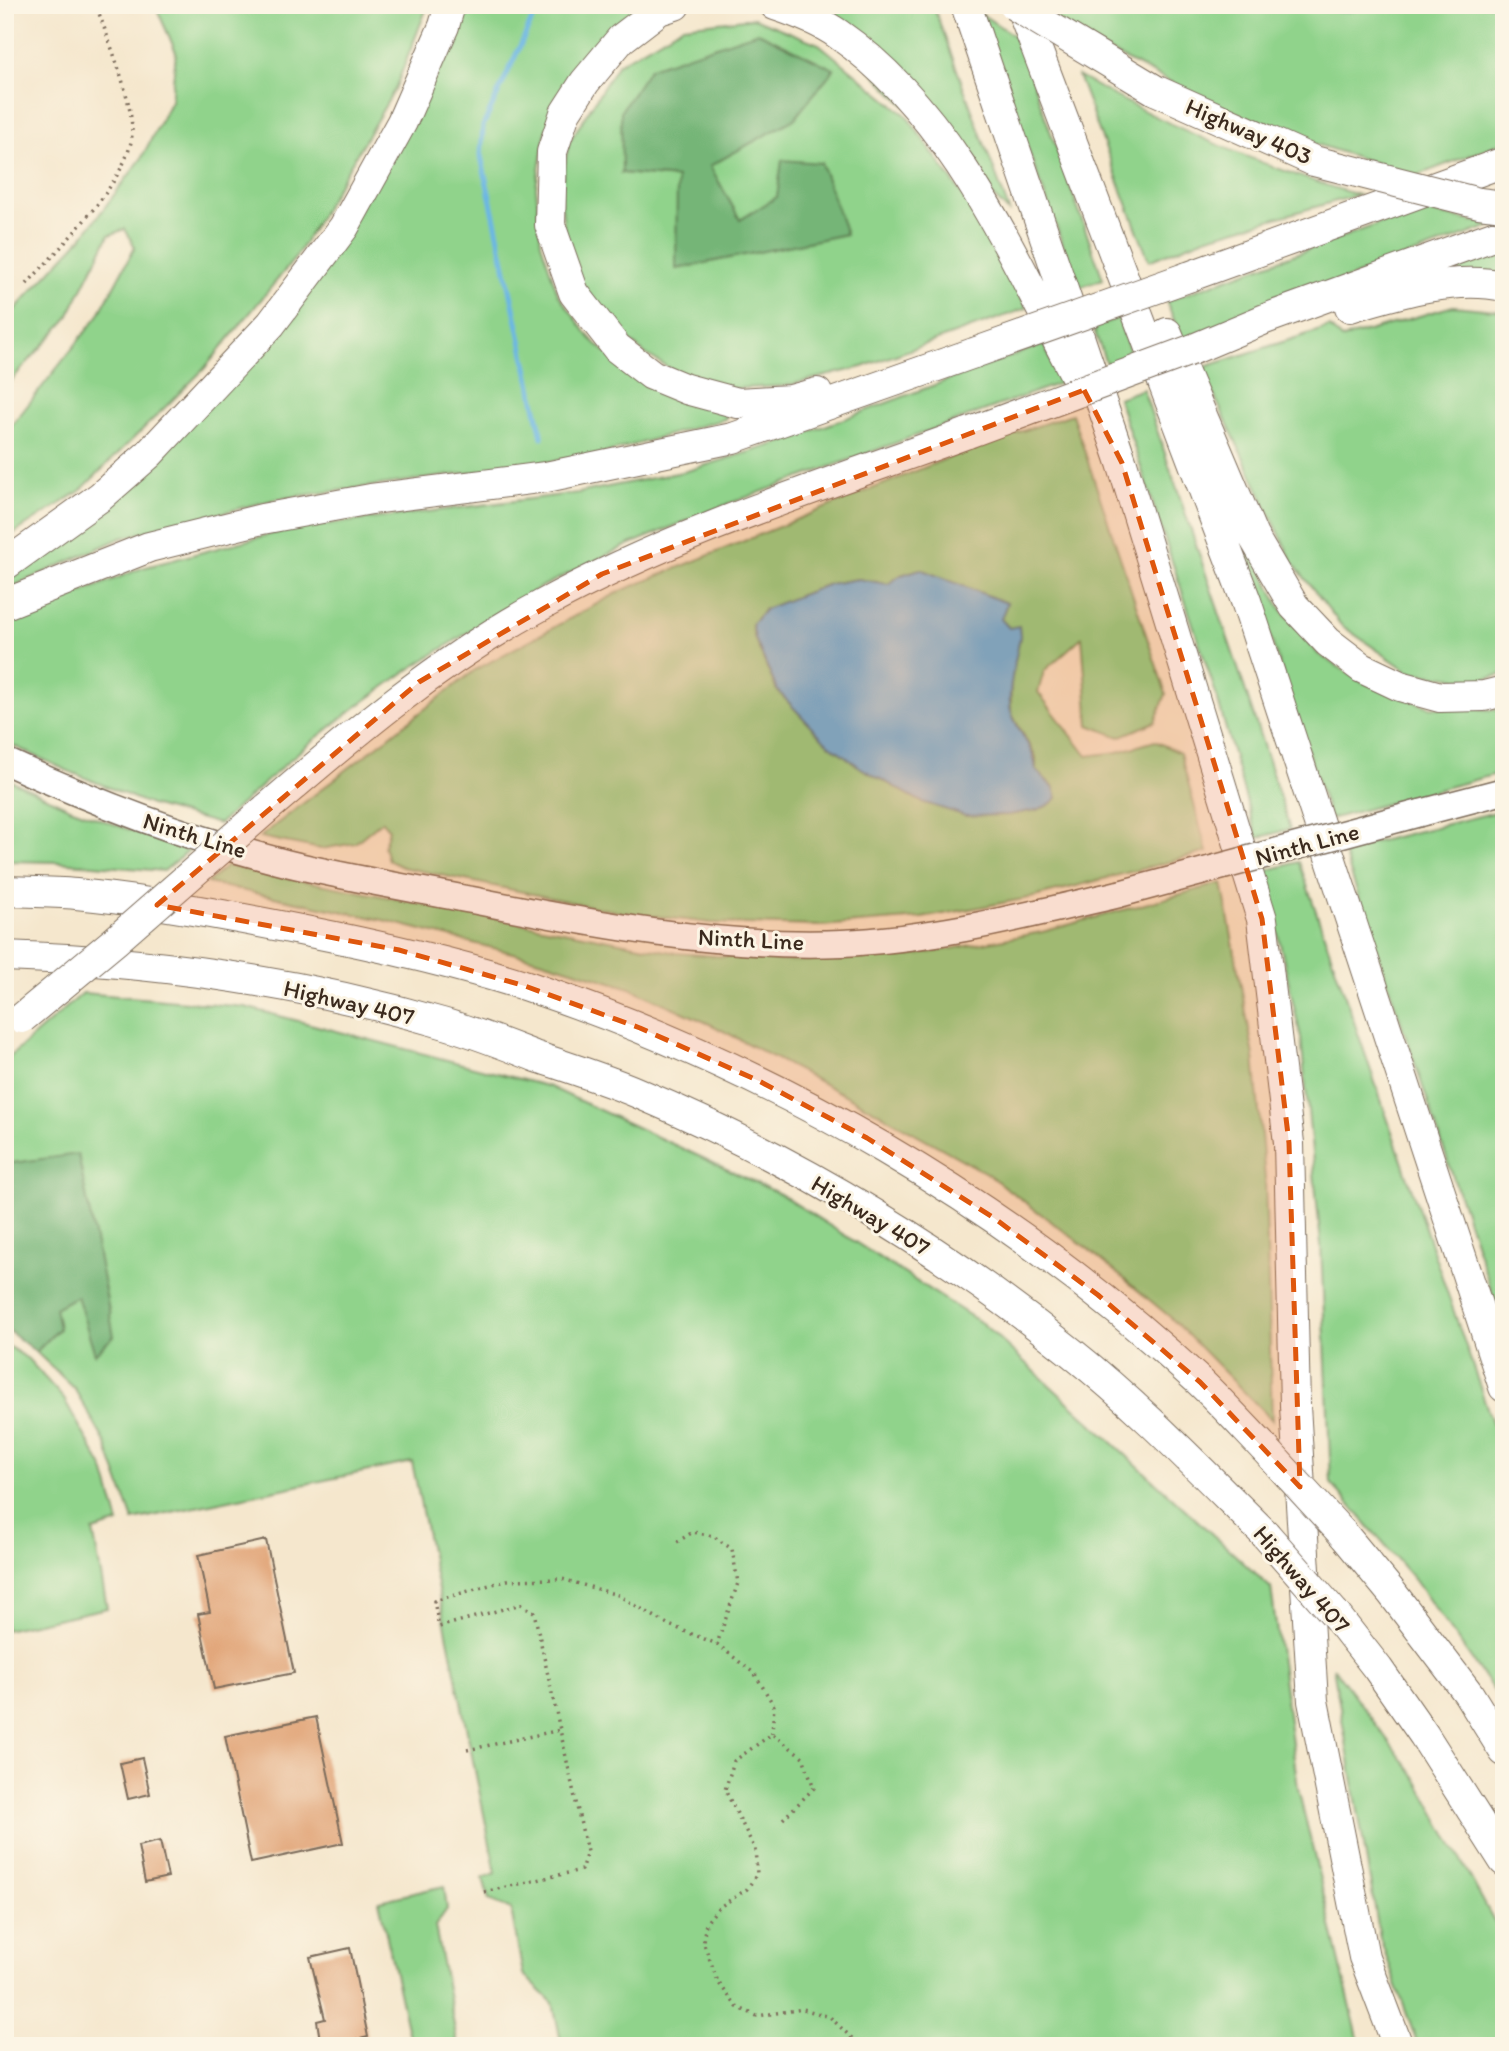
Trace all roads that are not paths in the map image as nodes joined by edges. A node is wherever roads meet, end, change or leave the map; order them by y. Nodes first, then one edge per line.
1 (450, 5) edge
2 (675, 5) edge
3 (775, 5) edge
4 (966, 5) edge
5 (1014, 5) edge
6 (1020, 5) edge
7 (1504, 162) edge
8 (1504, 206) edge
9 (1105, 224) junction
10 (1504, 232) edge
11 (1504, 286) edge
12 (1258, 328) junction
13 (974, 353) junction
14 (1122, 463) junction
15 (5, 565) edge
16 (5, 604) edge
17 (1504, 691) edge
18 (5, 761) edge
19 (1504, 791) edge
20 (5, 891) edge
21 (5, 956) edge
22 (14, 1024) edge
23 (1504, 1387) edge
24 (1504, 1751) edge
25 (1504, 1861) edge
26 (1398, 2046) edge

1 - 15 highway
2 - 13 highway
3 - 14 highway
4 - 14 highway
5 - 8 highway, Highway 403, bridge
6 - 9 highway
7 - 13 highway, bridge
9 - 17 highway
9 - 23 highway
10 - 12 highway
11 - 12 highway
12 - 22 highway, bridge
13 - 16 highway
14 - 26 highway
18 - 19 main road, Ninth Line, bridge
20 - 24 highway, bridge
21 - 25 highway, Highway 407, bridge

